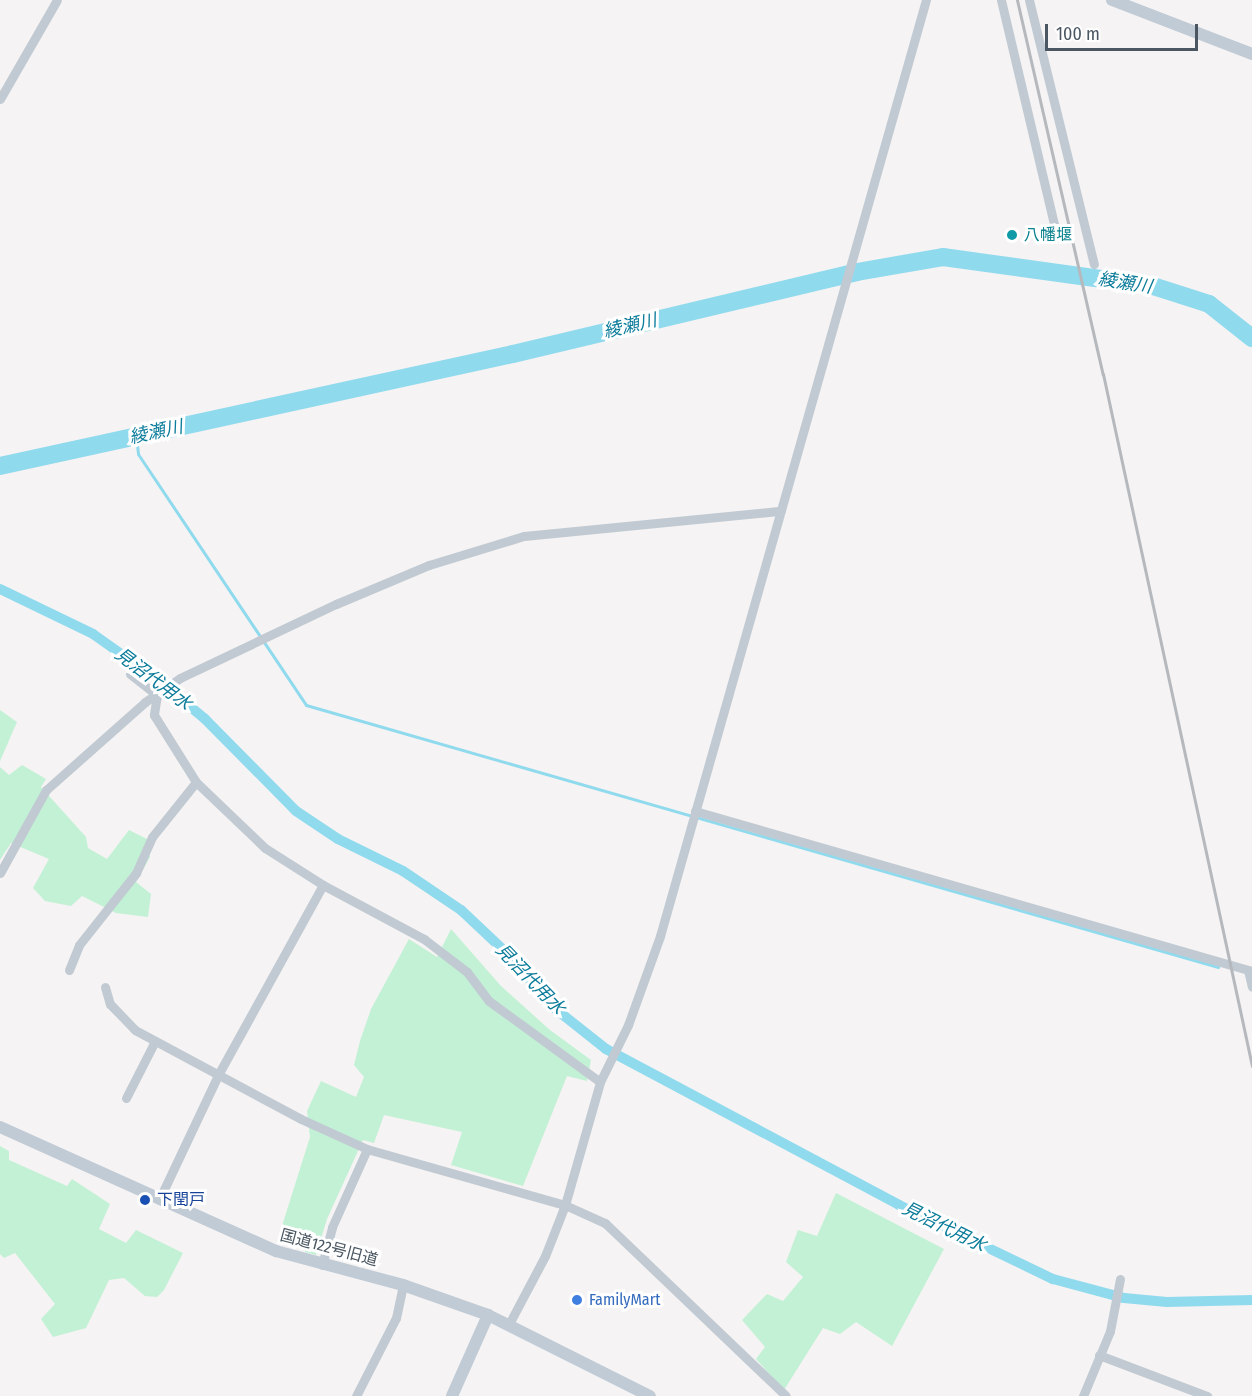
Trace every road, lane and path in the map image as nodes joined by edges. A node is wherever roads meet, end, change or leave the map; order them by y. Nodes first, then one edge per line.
1 (57, 0) edge
2 (926, 0) edge
3 (1001, 0) edge
4 (1029, 0) edge
5 (1112, 0) edge
6 (1252, 54) edge
7 (0, 99) edge
8 (1050, 231) dead end
9 (1094, 264) dead end
10 (781, 511) junction
11 (130, 674) dead end
12 (159, 693) junction
13 (196, 782) junction
14 (695, 812) junction
15 (0, 873) edge
16 (323, 885) junction
17 (69, 970) dead end
18 (1250, 971) edge
19 (105, 987) dead end
20 (1252, 987) edge
21 (155, 1041) junction
22 (218, 1075) junction
23 (600, 1082) junction
24 (126, 1098) dead end
25 (0, 1127) edge
26 (367, 1149) junction
27 (159, 1200) junction
28 (565, 1205) junction
29 (322, 1265) junction
30 (1120, 1279) dead end
31 (403, 1285) junction
32 (488, 1315) junction
33 (509, 1324) junction
34 (1100, 1355) junction
35 (1086, 1395) edge
36 (356, 1396) edge
37 (452, 1396) edge
38 (650, 1396) edge
39 (786, 1396) edge
40 (1207, 1396) edge

1 - 7 street
2 - 10 street
3 - 8 street
4 - 9 street
5 - 6 street
10 - 12 street
10 - 14 street
11 - 12 street
12 - 13 street
12 - 15 street
13 - 16 street
13 - 17 street
14 - 18 street
14 - 23 street
16 - 22 street
16 - 23 street
18 - 20 street
19 - 21 street
21 - 22 street
21 - 24 street
22 - 26 street
22 - 27 street
23 - 28 street
25 - 27 street, 国道122号旧道
26 - 28 street
26 - 29 street
27 - 29 street, 国道122号旧道
28 - 33 street
28 - 39 street
29 - 31 street, 国道122号旧道
30 - 34 street
31 - 32 street, 国道122号旧道
31 - 36 street
32 - 33 street, 国道122号旧道
32 - 37 street
33 - 38 street, 国道122号旧道
34 - 35 street
34 - 40 street

